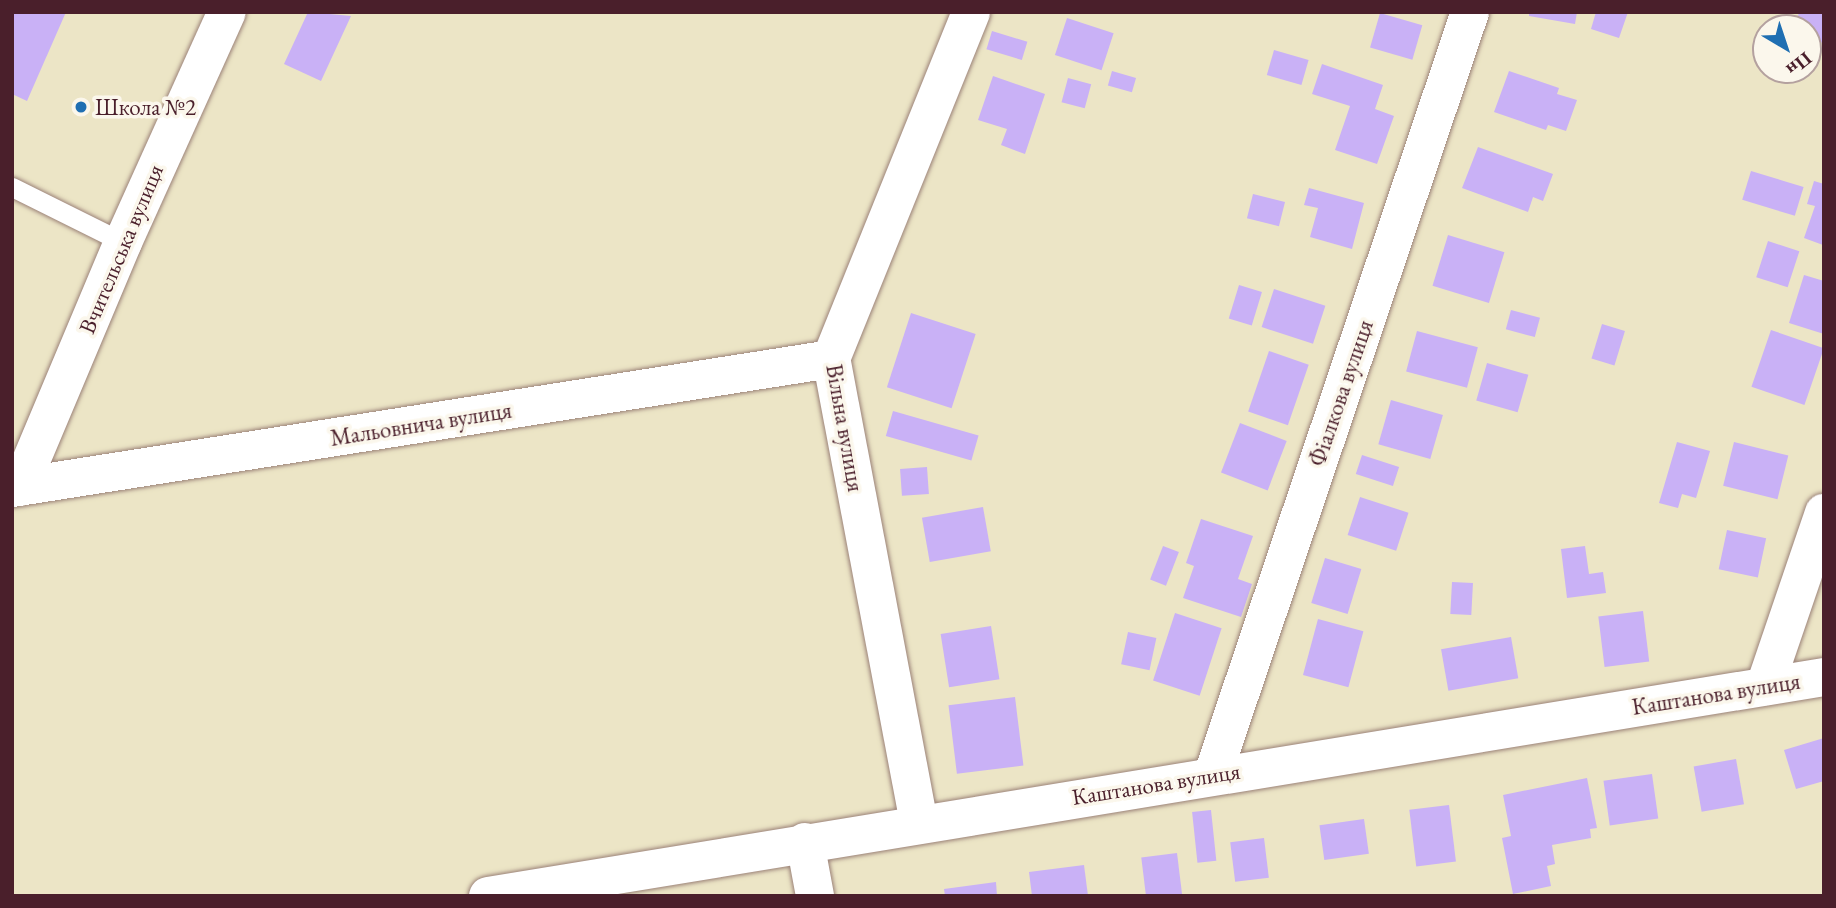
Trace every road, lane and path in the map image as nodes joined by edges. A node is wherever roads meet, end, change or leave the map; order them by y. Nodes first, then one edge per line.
1 (227, 12) edge
2 (971, 12) edge
3 (1470, 12) edge
4 (12, 187) edge
5 (123, 242) junction
6 (831, 359) junction
7 (16, 488) edge
8 (1824, 513) edge
9 (1824, 677) edge
10 (1765, 686) junction
11 (1213, 774) junction
12 (919, 823) junction
13 (805, 842) junction
14 (488, 896) edge
15 (815, 896) edge

1 - 5 street, Вчительська вулиця
2 - 6 street, Вільна вулиця
3 - 11 street, Фіалкова вулиця
4 - 5 lane
5 - 7 street, Вчительська вулиця
6 - 7 street, Мальовнича вулиця
6 - 12 street, Вільна вулиця
8 - 10 street
9 - 10 street, Каштанова вулиця
10 - 11 street, Каштанова вулиця
11 - 12 street, Каштанова вулиця
12 - 13 street, Каштанова вулиця
13 - 14 street, Каштанова вулиця
13 - 15 street

